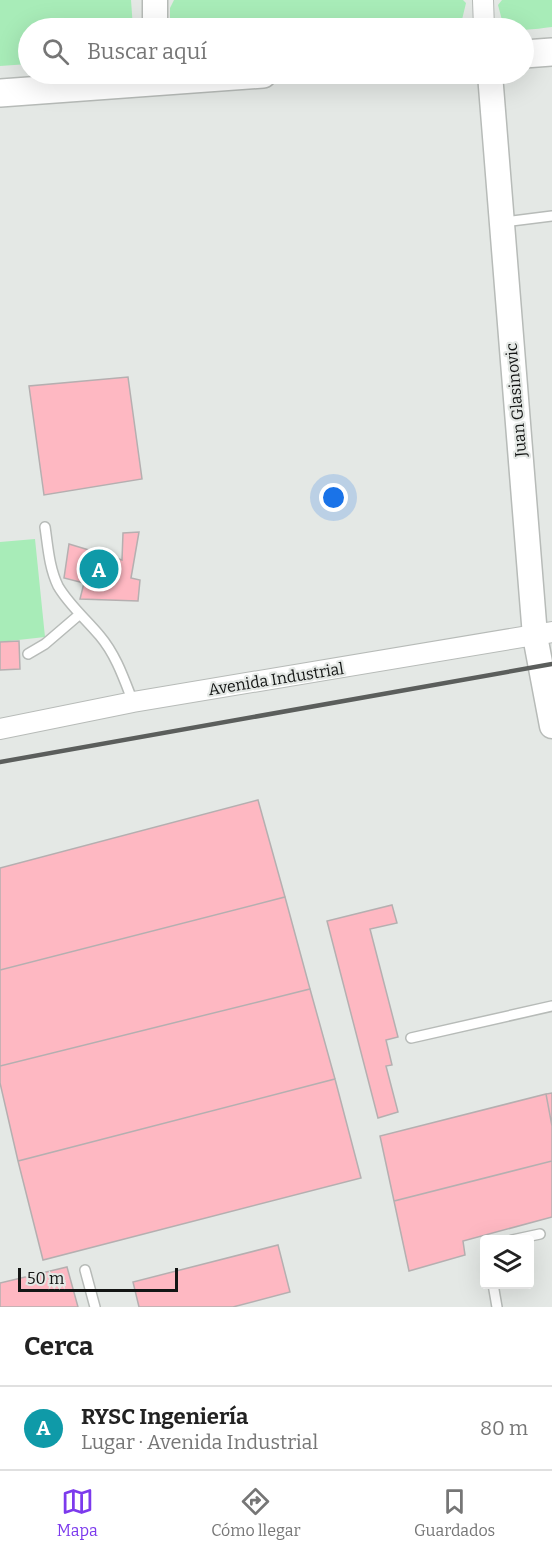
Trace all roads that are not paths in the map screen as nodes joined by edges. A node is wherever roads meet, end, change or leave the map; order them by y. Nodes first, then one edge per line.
1 (155, 0) edge
2 (483, 0) edge
3 (155, 18) edge
4 (484, 18) edge
5 (552, 52) edge
6 (534, 53) edge
7 (92, 84) edge
8 (491, 84) edge
9 (0, 93) edge
10 (552, 216) edge
11 (502, 222) junction
12 (45, 527) dead end
13 (80, 614) junction
14 (543, 634) edge
15 (28, 654) dead end
16 (133, 702) junction
17 (552, 726) edge
18 (0, 729) edge
19 (552, 1006) edge
20 (411, 1038) dead end
21 (540, 1234) dead end
22 (534, 1235) edge
23 (85, 1270) dead end
24 (494, 1289) edge
25 (95, 1307) edge
26 (497, 1307) edge

1 - 3 street
2 - 4 street
5 - 6 main road
7 - 9 main road
8 - 11 street, Juan Glasinovic
10 - 11 lane
11 - 14 street, Juan Glasinovic
12 - 13 lane
13 - 15 lane
13 - 16 lane
14 - 16 street, Avenida Industrial
14 - 17 street, Juan Glasinovic
16 - 18 street, Avenida Industrial
19 - 20 lane
21 - 22 lane
23 - 25 lane
24 - 26 lane

